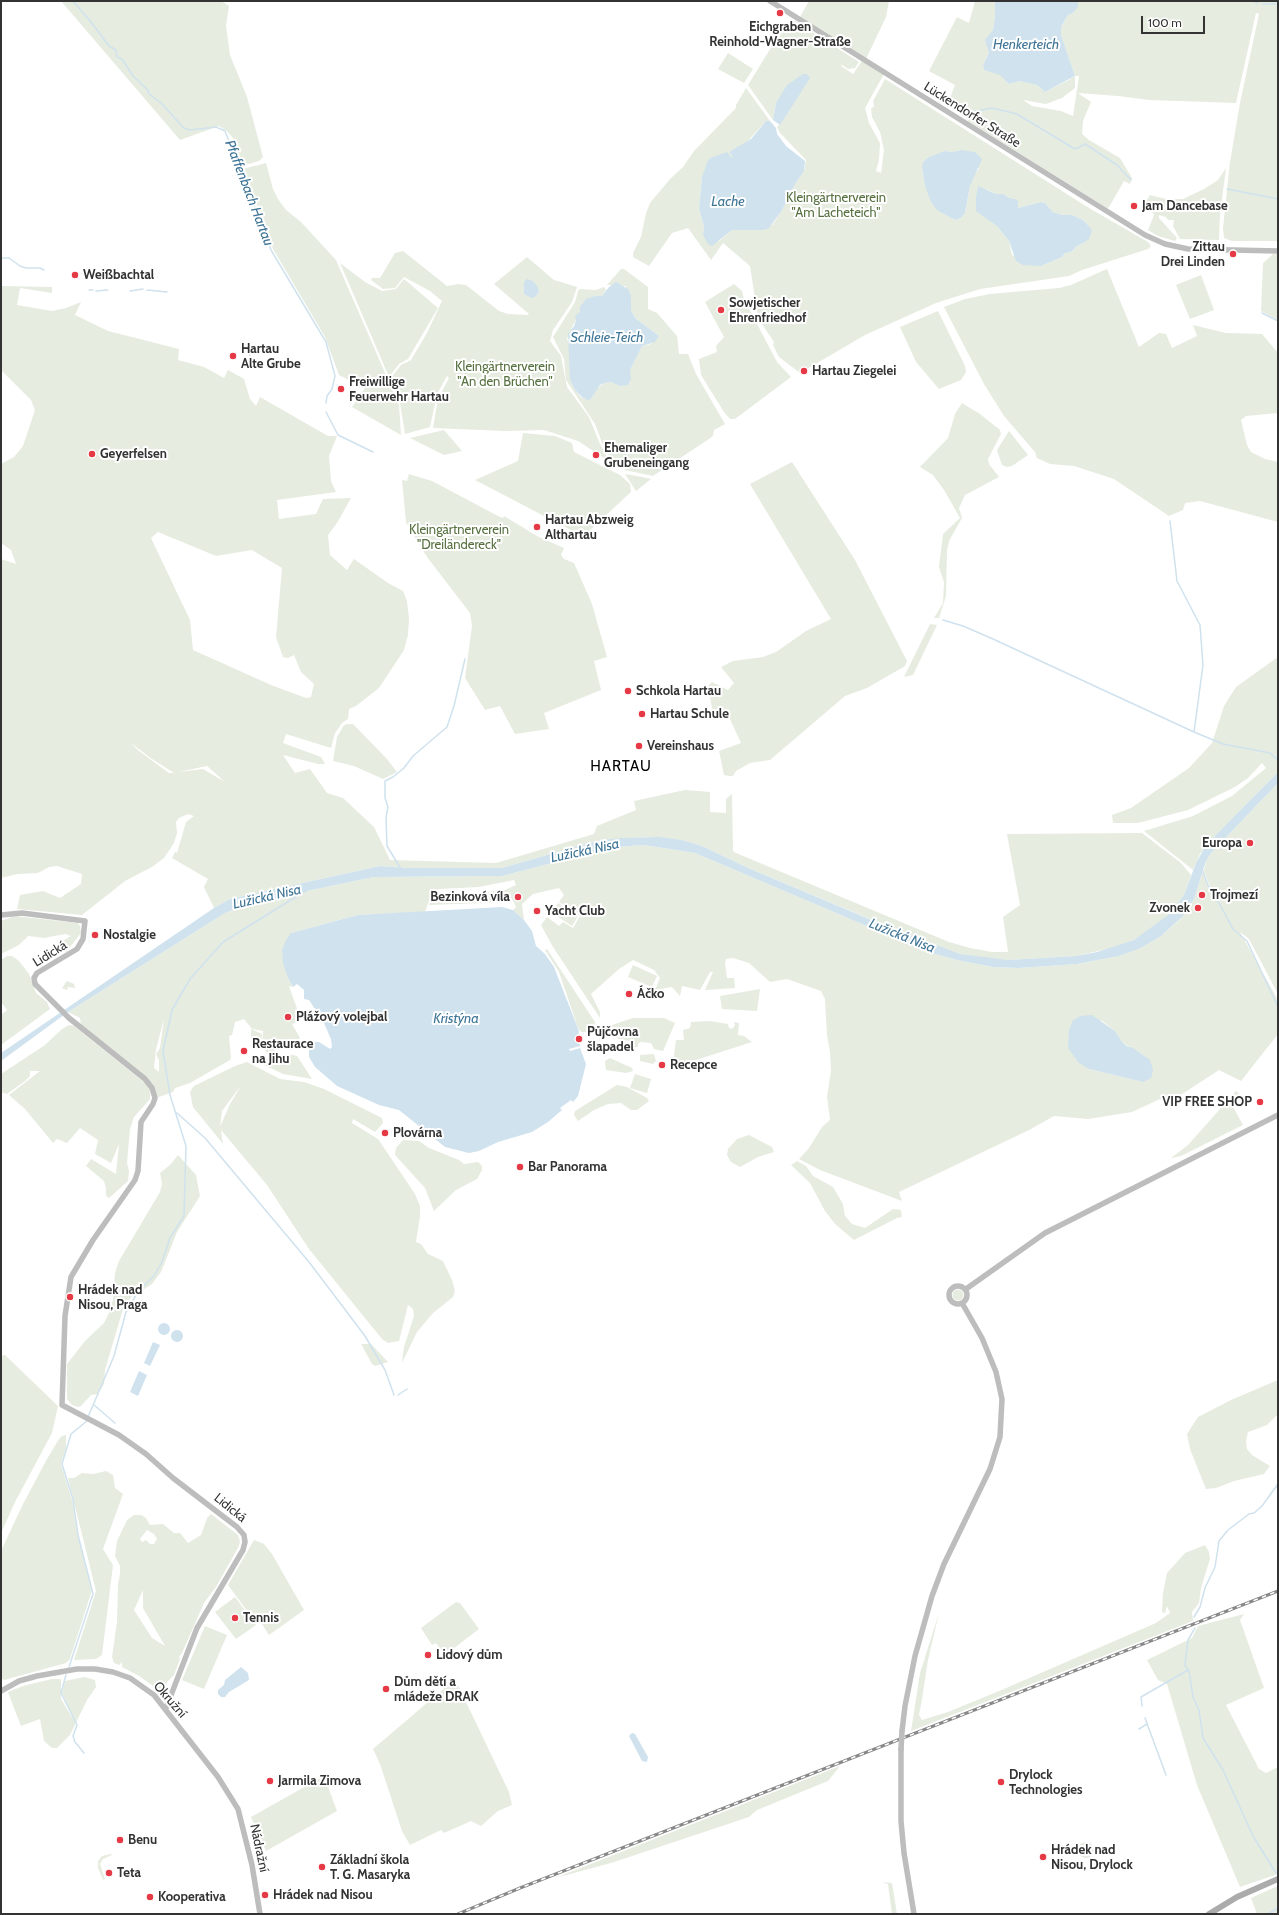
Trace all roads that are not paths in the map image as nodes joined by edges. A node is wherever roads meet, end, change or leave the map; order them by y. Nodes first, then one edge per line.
1 (770, 1) edge
2 (1278, 251) edge
3 (1, 915) edge
4 (1278, 1115) edge
5 (966, 1289) junction
6 (962, 1303) junction
7 (1, 1690) edge
8 (166, 1708) junction
9 (239, 1811) joint
10 (1278, 1879) edge
11 (260, 1914) edge
12 (914, 1914) edge
13 (1209, 1914) edge

1 - 2 main road, Lückendorfer Straße
3 - 8 main road, Lidická
4 - 5 main road
5 - 6 main road
5 - 6 main road
6 - 12 main road, bridge
7 - 8 main road, Okružní
8 - 9 main road, Okružní
9 - 11 main road, Nádražní
10 - 13 main road

